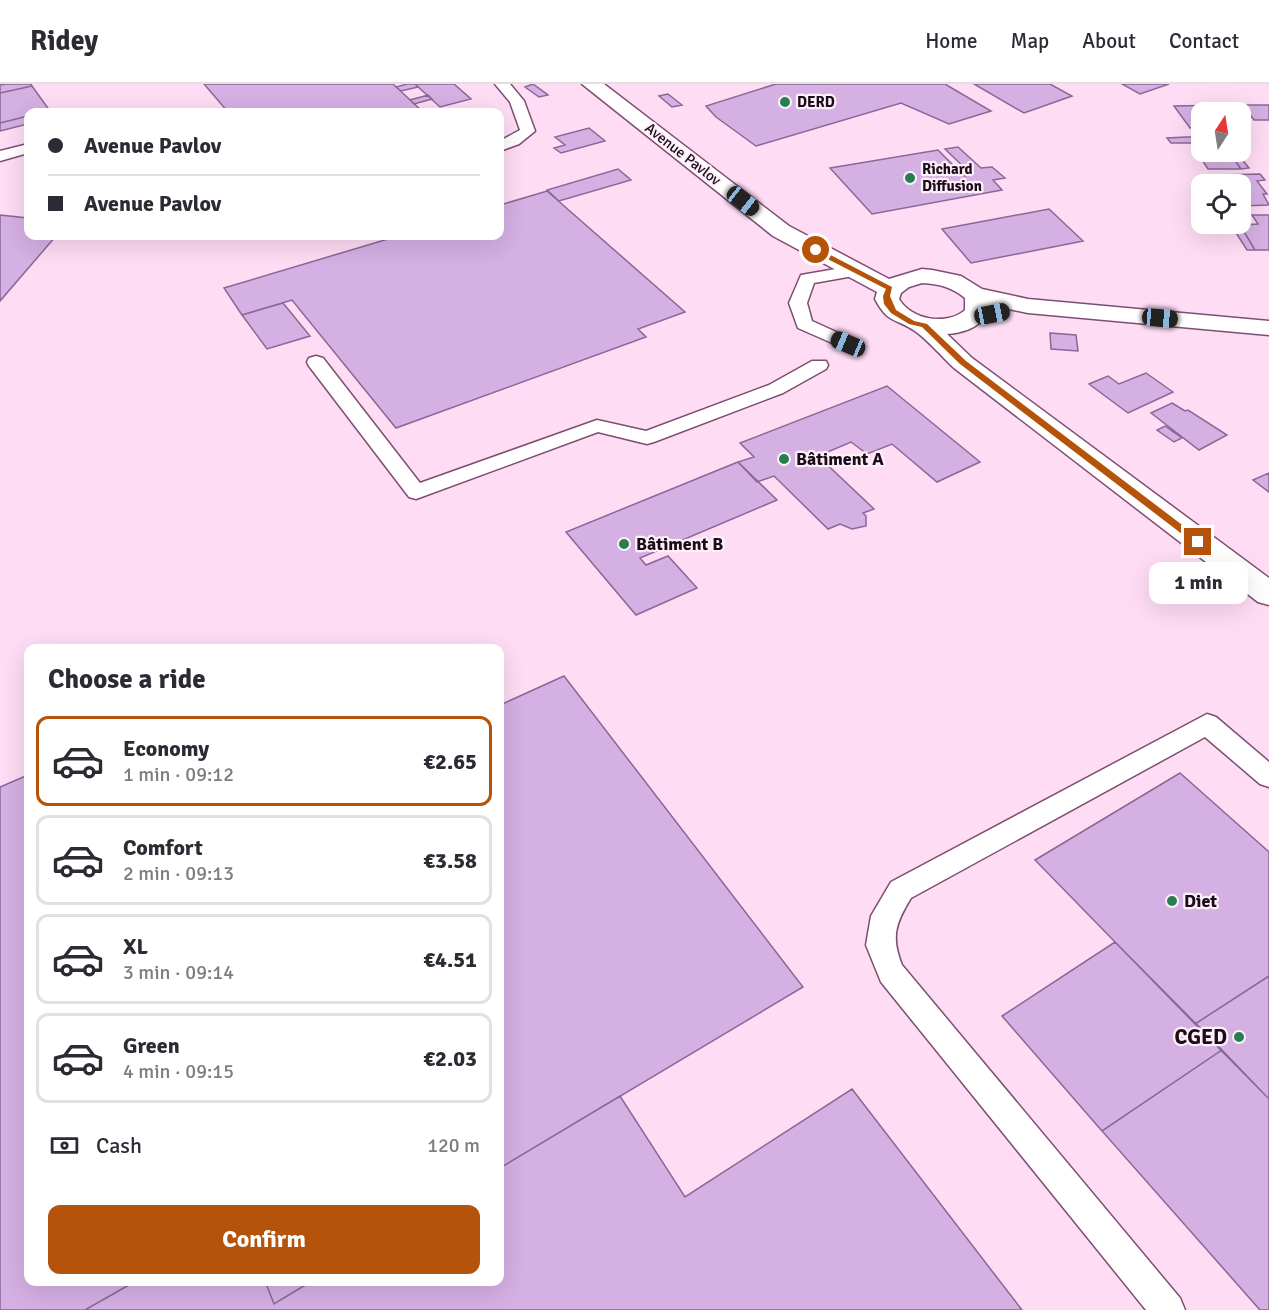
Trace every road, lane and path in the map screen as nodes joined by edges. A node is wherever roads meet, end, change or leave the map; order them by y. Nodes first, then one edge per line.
1 (502, 84) edge
2 (592, 84) edge
3 (504, 145) edge
4 (24, 150) edge
5 (0, 156) edge
6 (804, 244) junction
7 (854, 271) junction
8 (899, 283) junction
9 (966, 312) junction
10 (924, 326) junction
11 (1269, 328) edge
12 (848, 344) dead end
13 (316, 362) dead end
14 (963, 363) junction
15 (819, 365) dead end
16 (1269, 594) edge
17 (1269, 777) edge
18 (1168, 1310) edge

1 - 3 lane
2 - 6 street, Avenue Pavlov
4 - 5 lane
6 - 7 street, Avenue Pavlov
6 - 8 street, Avenue Pavlov
7 - 8 street, Avenue Pavlov
7 - 12 lane
8 - 9 street
8 - 10 street
9 - 10 street
9 - 11 street
9 - 14 street
10 - 14 street
13 - 15 lane
14 - 16 street
17 - 18 lane

